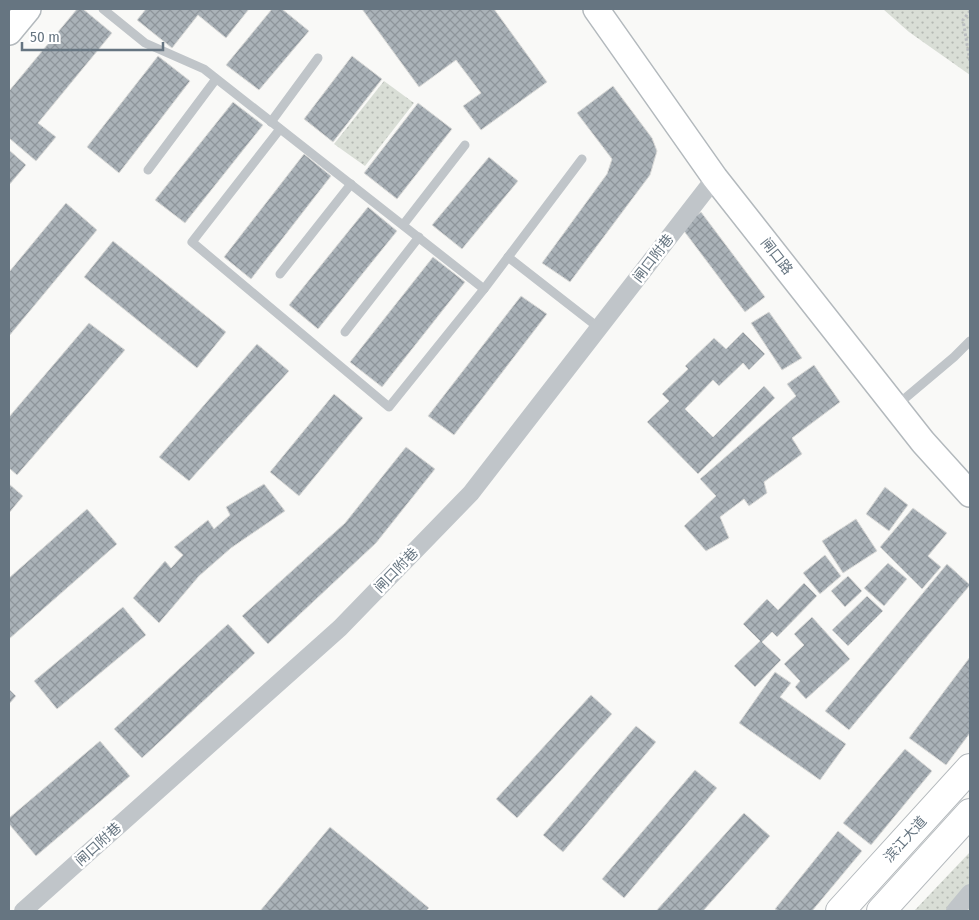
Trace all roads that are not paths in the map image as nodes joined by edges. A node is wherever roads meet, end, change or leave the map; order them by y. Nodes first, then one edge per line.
1 (28, 9) edge
2 (103, 9) edge
3 (596, 9) edge
4 (9, 32) edge
5 (318, 58) dead end
6 (216, 79) junction
7 (271, 122) junction
8 (280, 129) junction
9 (465, 145) dead end
10 (582, 159) dead end
11 (148, 170) dead end
12 (715, 178) junction
13 (351, 184) junction
14 (403, 225) junction
15 (419, 237) junction
16 (508, 258) junction
17 (280, 274) dead end
18 (484, 288) junction
19 (599, 328) junction
20 (345, 332) dead end
21 (970, 341) edge
22 (895, 406) junction
23 (970, 494) edge
24 (970, 768) edge
25 (970, 813) edge
26 (970, 893) edge
27 (23, 911) edge
28 (840, 911) edge
29 (881, 911) edge
30 (955, 911) edge

1 - 4 street
2 - 6 lane
3 - 12 street, 闸口路
5 - 7 lane
6 - 7 lane
6 - 11 lane
7 - 8 lane
8 - 13 lane
8 - 18 lane
9 - 14 lane
10 - 16 lane
12 - 19 street, 闸口附巷
12 - 22 street, 闸口路
13 - 14 lane
13 - 17 lane
14 - 15 lane
15 - 18 lane
15 - 20 lane
16 - 18 lane
16 - 19 lane
19 - 27 street, 闸口附巷
21 - 22 lane
22 - 23 street, 闸口路
24 - 28 main road, 滨江大道
25 - 29 main road
26 - 30 street

